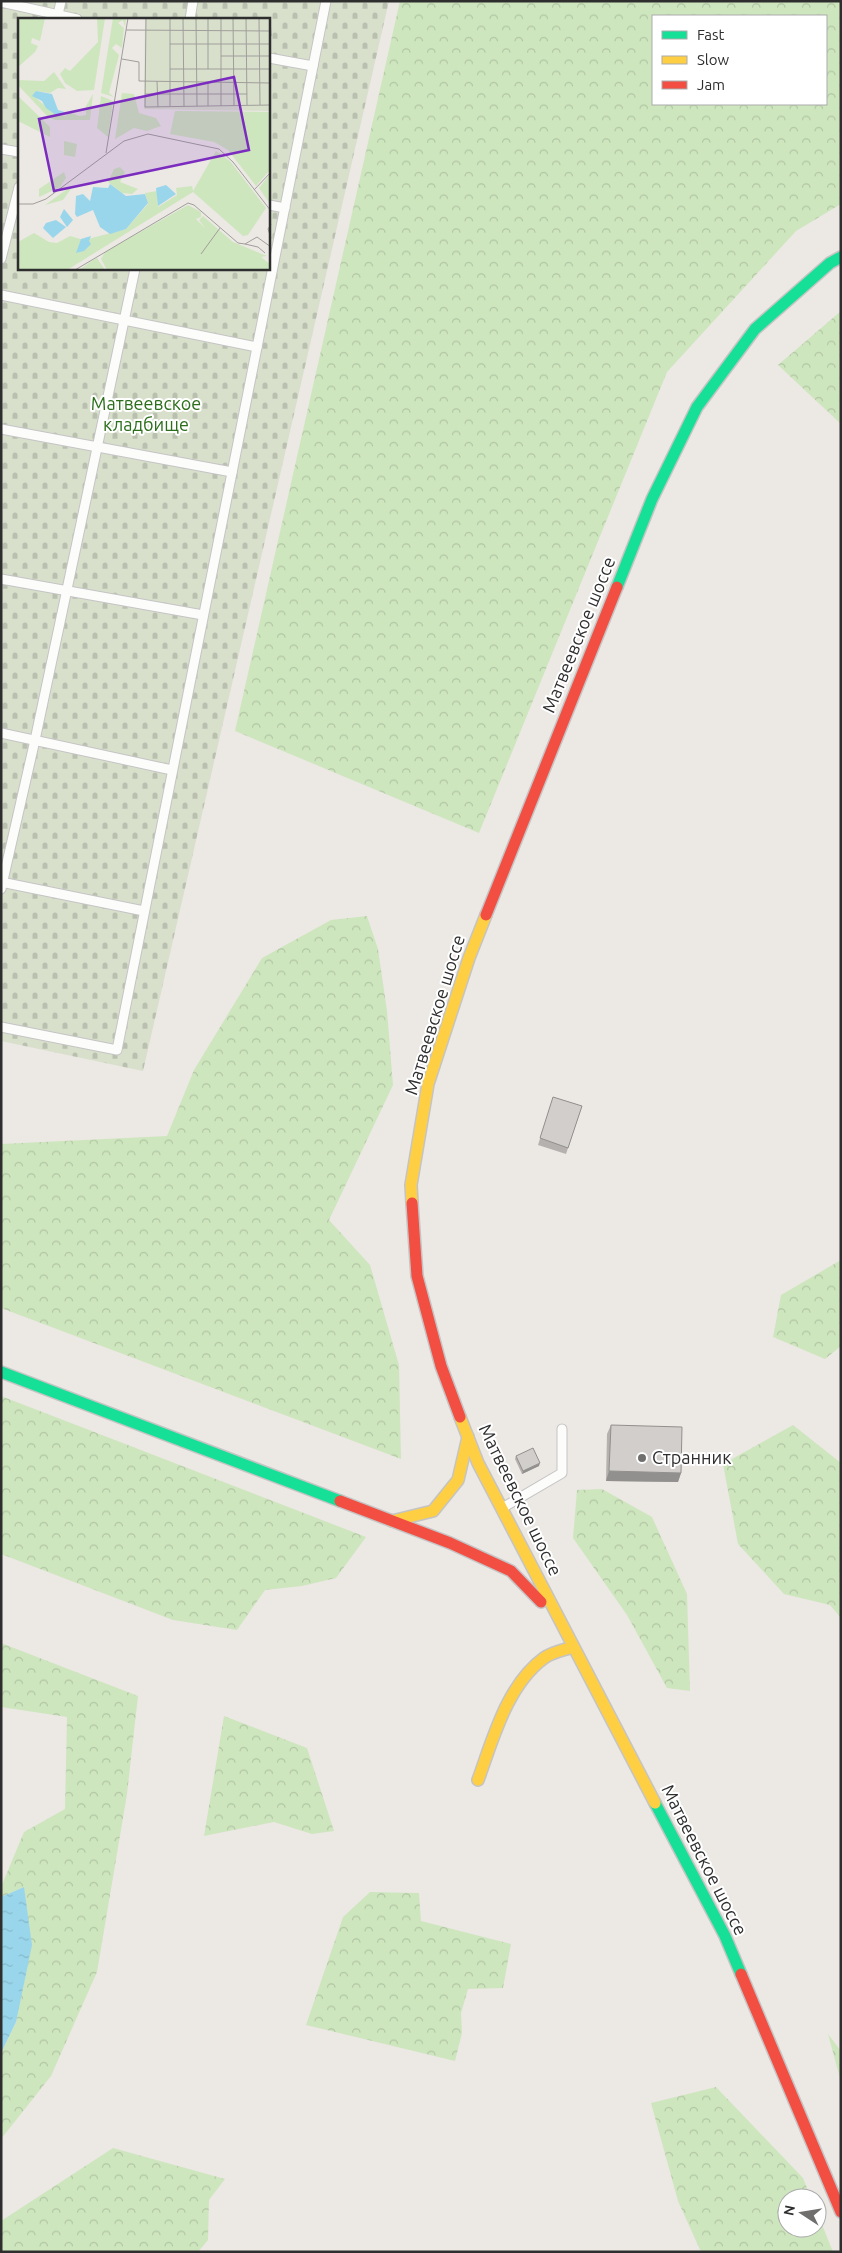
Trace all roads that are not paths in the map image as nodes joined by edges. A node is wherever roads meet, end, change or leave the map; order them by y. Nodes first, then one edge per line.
1 (61, 1) edge
2 (193, 1) edge
3 (326, 1) edge
4 (1, 2) edge
5 (57, 17) edge
6 (190, 18) edge
7 (270, 58) edge
8 (313, 66) junction
9 (1, 149) edge
10 (18, 152) edge
11 (18, 191) edge
12 (270, 205) edge
13 (285, 208) junction
14 (841, 257) edge
15 (1, 259) edge
16 (135, 270) edge
17 (1, 295) edge
18 (124, 320) junction
19 (257, 347) junction
20 (1, 430) edge
21 (96, 447) junction
22 (232, 472) junction
23 (1, 579) edge
24 (66, 590) junction
25 (203, 614) junction
26 (1, 733) edge
27 (35, 740) junction
28 (172, 770) junction
29 (2, 884) edge
30 (144, 911) junction
31 (1, 1027) edge
32 (1, 1372) edge
33 (562, 1429) dead end
34 (468, 1437) junction
35 (502, 1509) junction
36 (392, 1521) junction
37 (560, 1622) junction
38 (573, 1647) junction
39 (478, 1780) dead end
40 (841, 2212) edge

1 - 5 lane
2 - 6 lane
3 - 8 lane
4 - 5 lane
7 - 8 lane
8 - 13 lane
9 - 10 lane
11 - 15 lane
12 - 13 lane
13 - 19 lane
14 - 34 main road, Матвеевское шоссе
16 - 18 lane
17 - 18 lane
18 - 19 lane
18 - 21 lane
19 - 22 lane
20 - 21 lane
21 - 22 lane
21 - 24 lane
22 - 25 lane
23 - 24 lane
24 - 25 lane
24 - 27 lane
25 - 28 lane
26 - 27 lane
27 - 28 lane
27 - 29 lane
28 - 30 lane
29 - 30 lane
30 - 31 lane
32 - 36 main road
33 - 35 lane
34 - 35 main road, Матвеевское шоссе
34 - 36 main road
35 - 37 main road, Матвеевское шоссе
36 - 37 main road
37 - 38 main road, Матвеевское шоссе
38 - 39 main road
38 - 40 main road, Матвеевское шоссе

